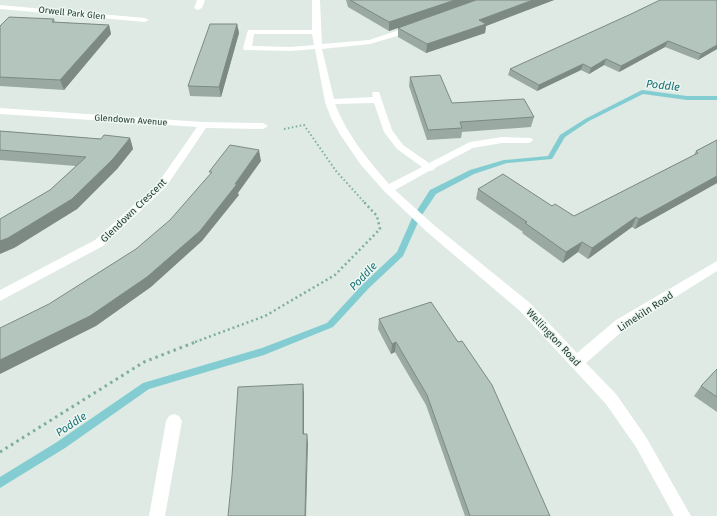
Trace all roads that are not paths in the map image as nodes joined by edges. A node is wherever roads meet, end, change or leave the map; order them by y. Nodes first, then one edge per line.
1 (201, 0) edge
2 (316, 0) edge
3 (31, 1) dead end
4 (0, 7) edge
5 (25, 8) junction
6 (198, 8) dead end
7 (145, 20) dead end
8 (422, 25) edge
9 (316, 32) junction
10 (318, 47) junction
11 (330, 102) junction
12 (0, 111) edge
13 (203, 125) junction
14 (263, 126) dead end
15 (528, 140) dead end
16 (430, 168) junction
17 (388, 189) junction
18 (717, 265) edge
19 (0, 296) edge
20 (577, 362) junction
21 (174, 421) dead end
22 (157, 516) edge
23 (683, 516) edge

1 - 6 street
2 - 9 street, Wellington Road
3 - 5 street
4 - 5 street, Orwell Park Glen
5 - 7 street, Orwell Park Glen
8 - 10 street
9 - 10 street, Wellington Road
9 - 10 street
10 - 11 street, Wellington Road
11 - 16 street
11 - 17 street, Wellington Road
12 - 13 street, Glendown Avenue
13 - 14 street, Glendown Avenue
13 - 19 street, Glendown Crescent
15 - 16 street
16 - 17 street
17 - 20 street, Wellington Road
18 - 20 street, Limekiln Road
20 - 23 street, Wellington Road
21 - 22 street

